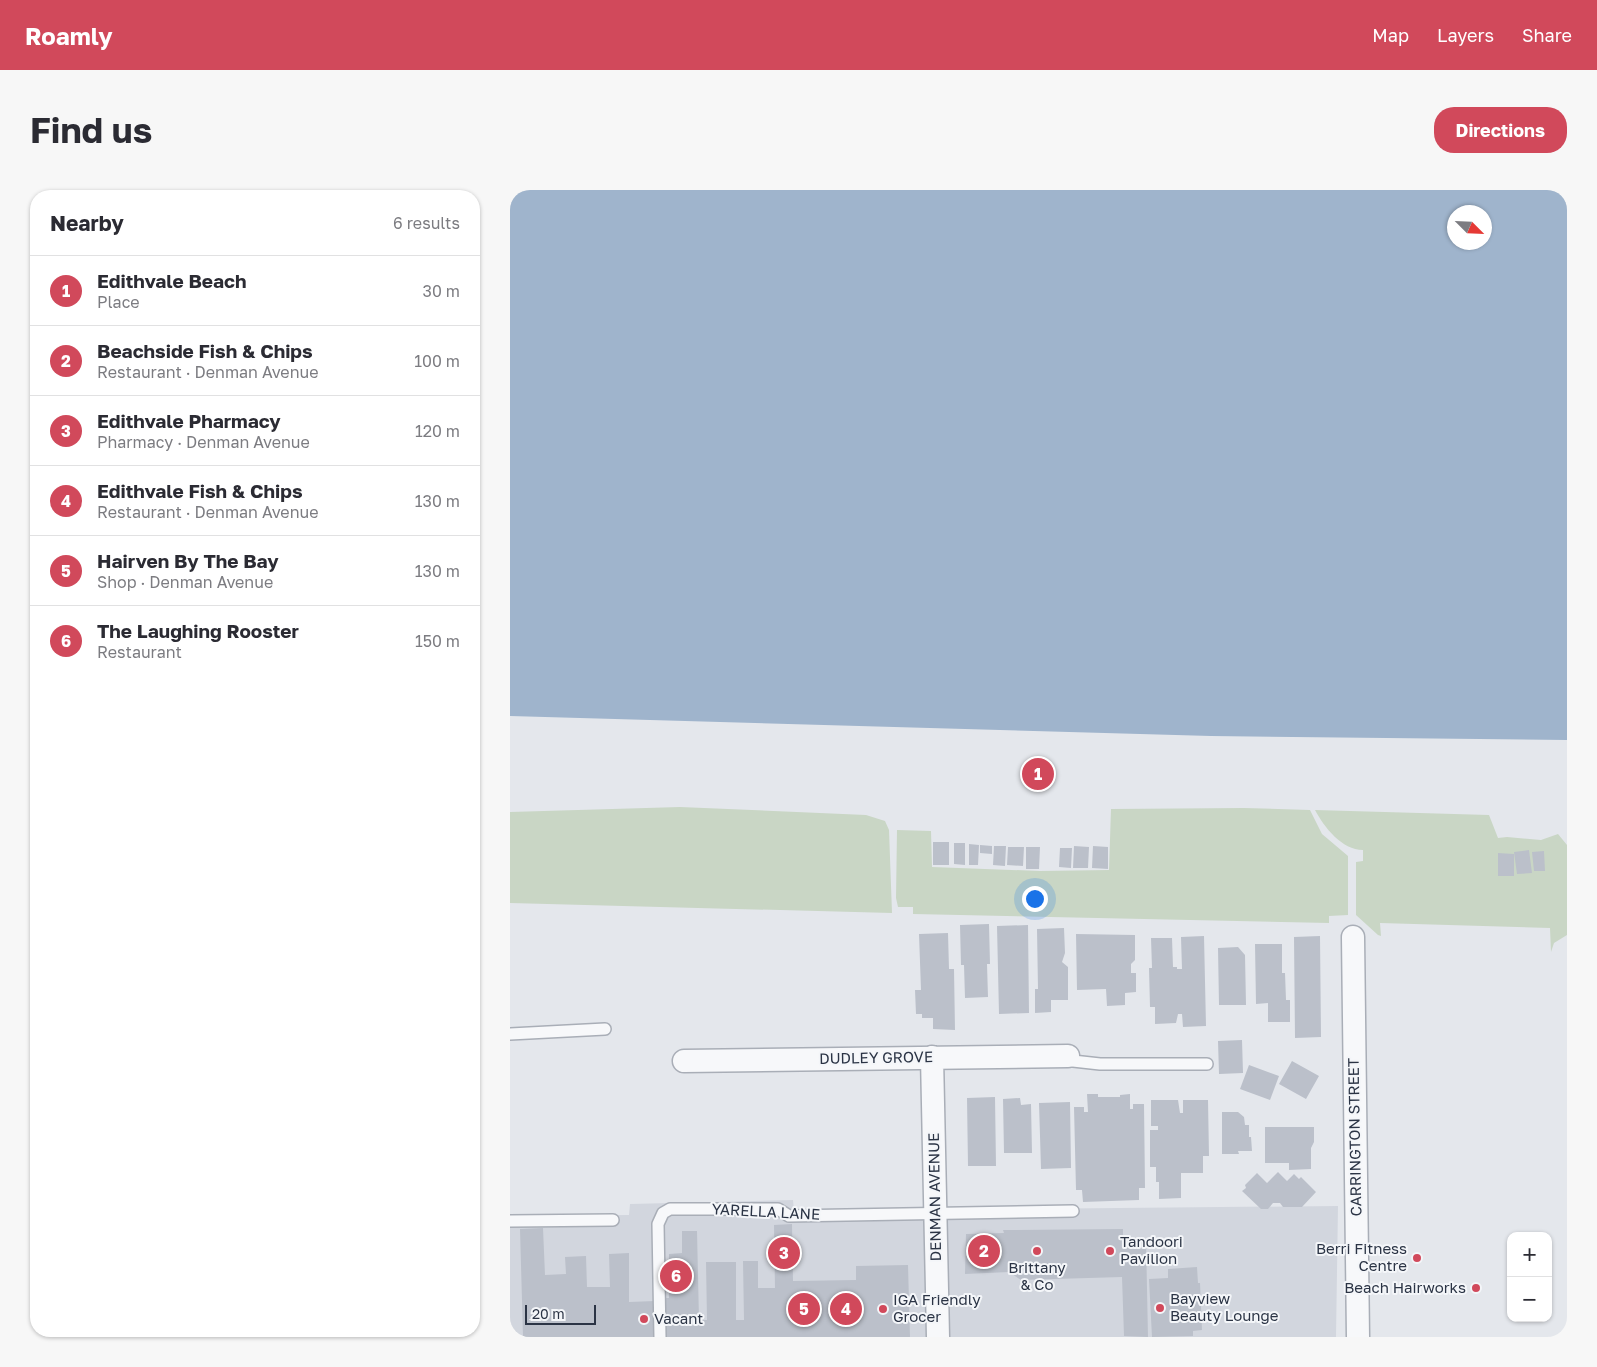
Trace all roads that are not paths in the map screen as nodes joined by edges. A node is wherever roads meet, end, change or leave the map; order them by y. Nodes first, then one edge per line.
1 (1353, 937) dead end
2 (605, 1029) dead end
3 (510, 1034) edge
4 (1068, 1056) joint
5 (932, 1057) junction
6 (684, 1062) dead end
7 (1207, 1064) dead end
8 (1074, 1211) dead end
9 (935, 1212) junction
10 (613, 1220) dead end
11 (510, 1221) edge
12 (660, 1337) edge
13 (938, 1337) edge
14 (1358, 1337) edge

1 - 14 street, CARRINGTON STREET
2 - 3 lane
4 - 5 street, DUDLEY GROVE
4 - 7 lane
5 - 6 street, DUDLEY GROVE
5 - 9 street, DENMAN AVENUE
8 - 9 lane
9 - 12 lane, YARELLA LANE
9 - 13 street, DENMAN AVENUE
10 - 11 lane

